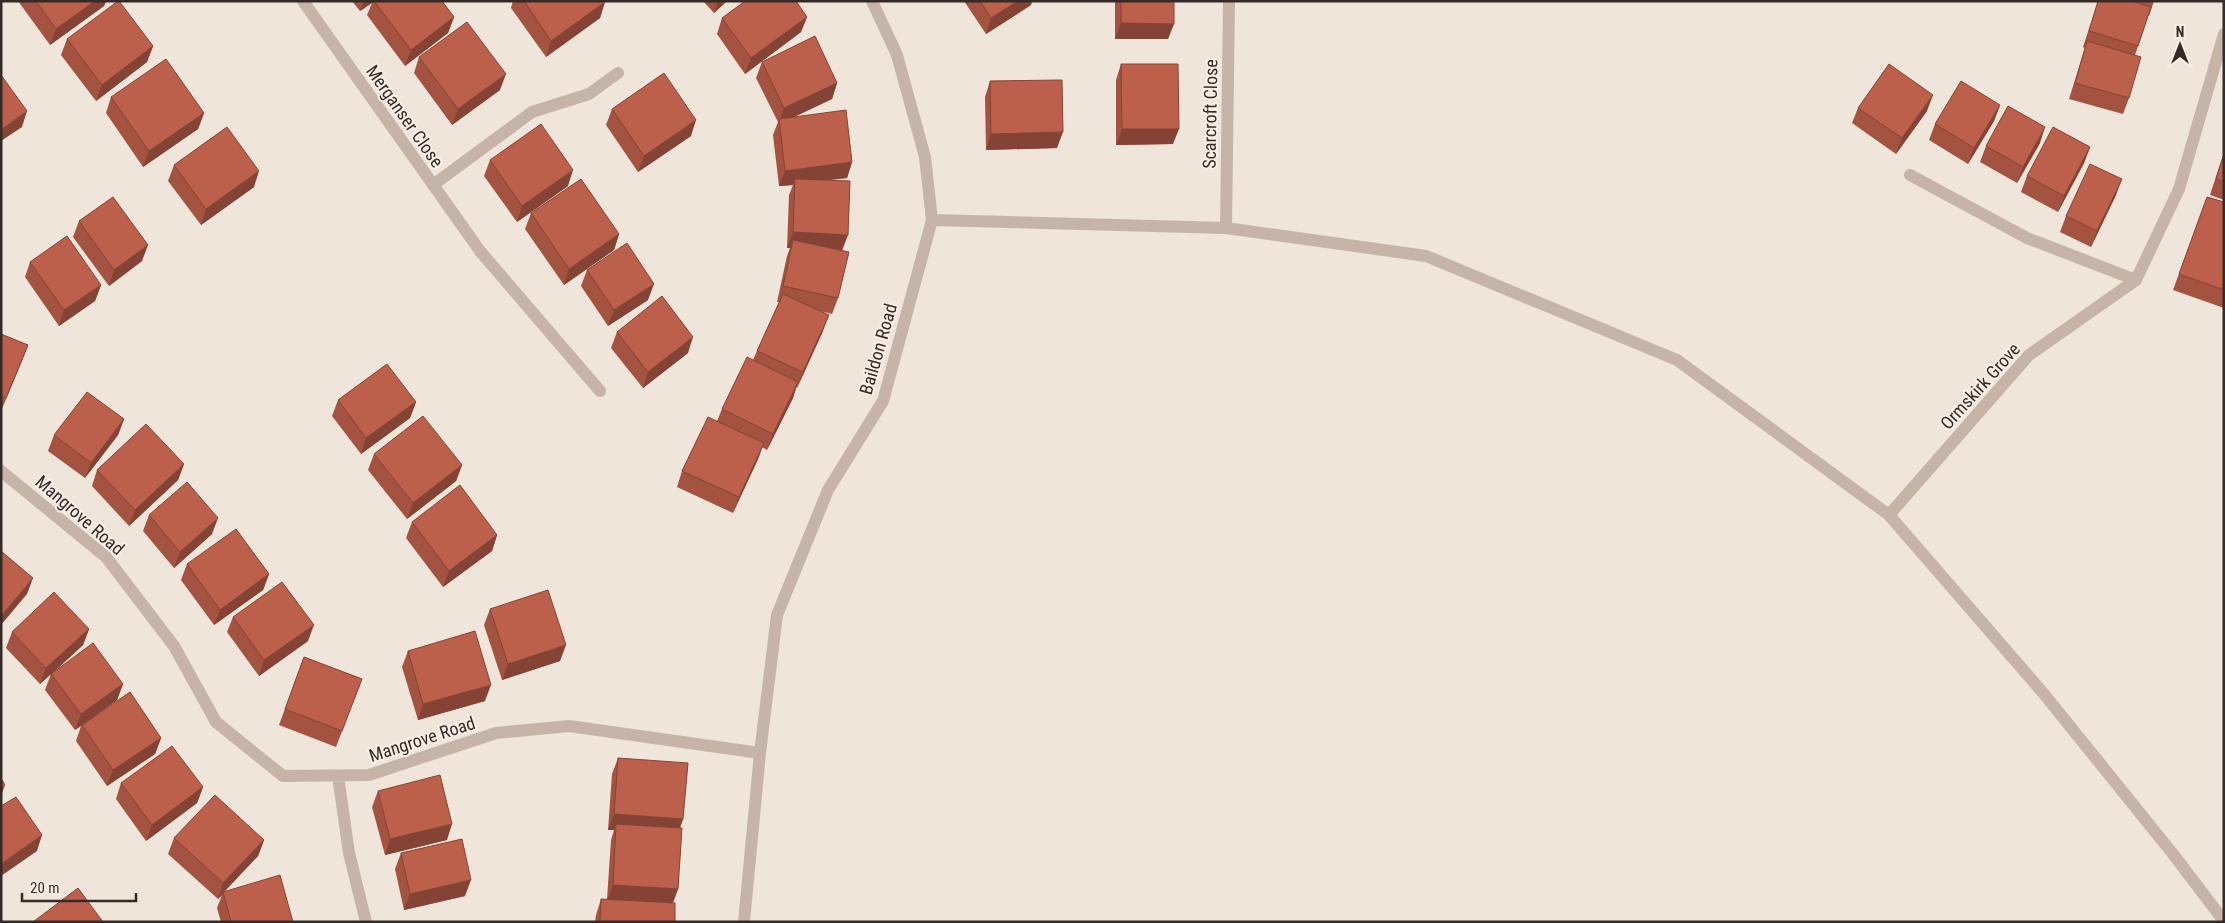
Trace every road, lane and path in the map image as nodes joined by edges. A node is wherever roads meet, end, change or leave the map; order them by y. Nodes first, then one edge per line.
1 (303, 1) edge
2 (872, 1) edge
3 (1229, 1) edge
4 (2224, 34) edge
5 (618, 73) dead end
6 (1910, 175) dead end
7 (433, 184) junction
8 (932, 220) junction
9 (1226, 228) junction
10 (2136, 280) junction
11 (600, 391) dead end
12 (1, 471) edge
13 (1889, 515) junction
14 (760, 753) junction
15 (338, 776) junction
16 (2224, 921) edge
17 (366, 922) edge
18 (744, 922) edge

1 - 7 street, Merganser Close
2 - 8 street, Baildon Road
3 - 9 street, Scarcroft Close
4 - 10 street, Ormskirk Grove
5 - 7 street
6 - 10 street
7 - 11 street, Merganser Close
8 - 9 street
8 - 14 street, Baildon Road
9 - 13 street
10 - 13 street, Ormskirk Grove
12 - 15 street, Mangrove Road
13 - 16 street
14 - 15 street, Mangrove Road
14 - 18 street
15 - 17 street

